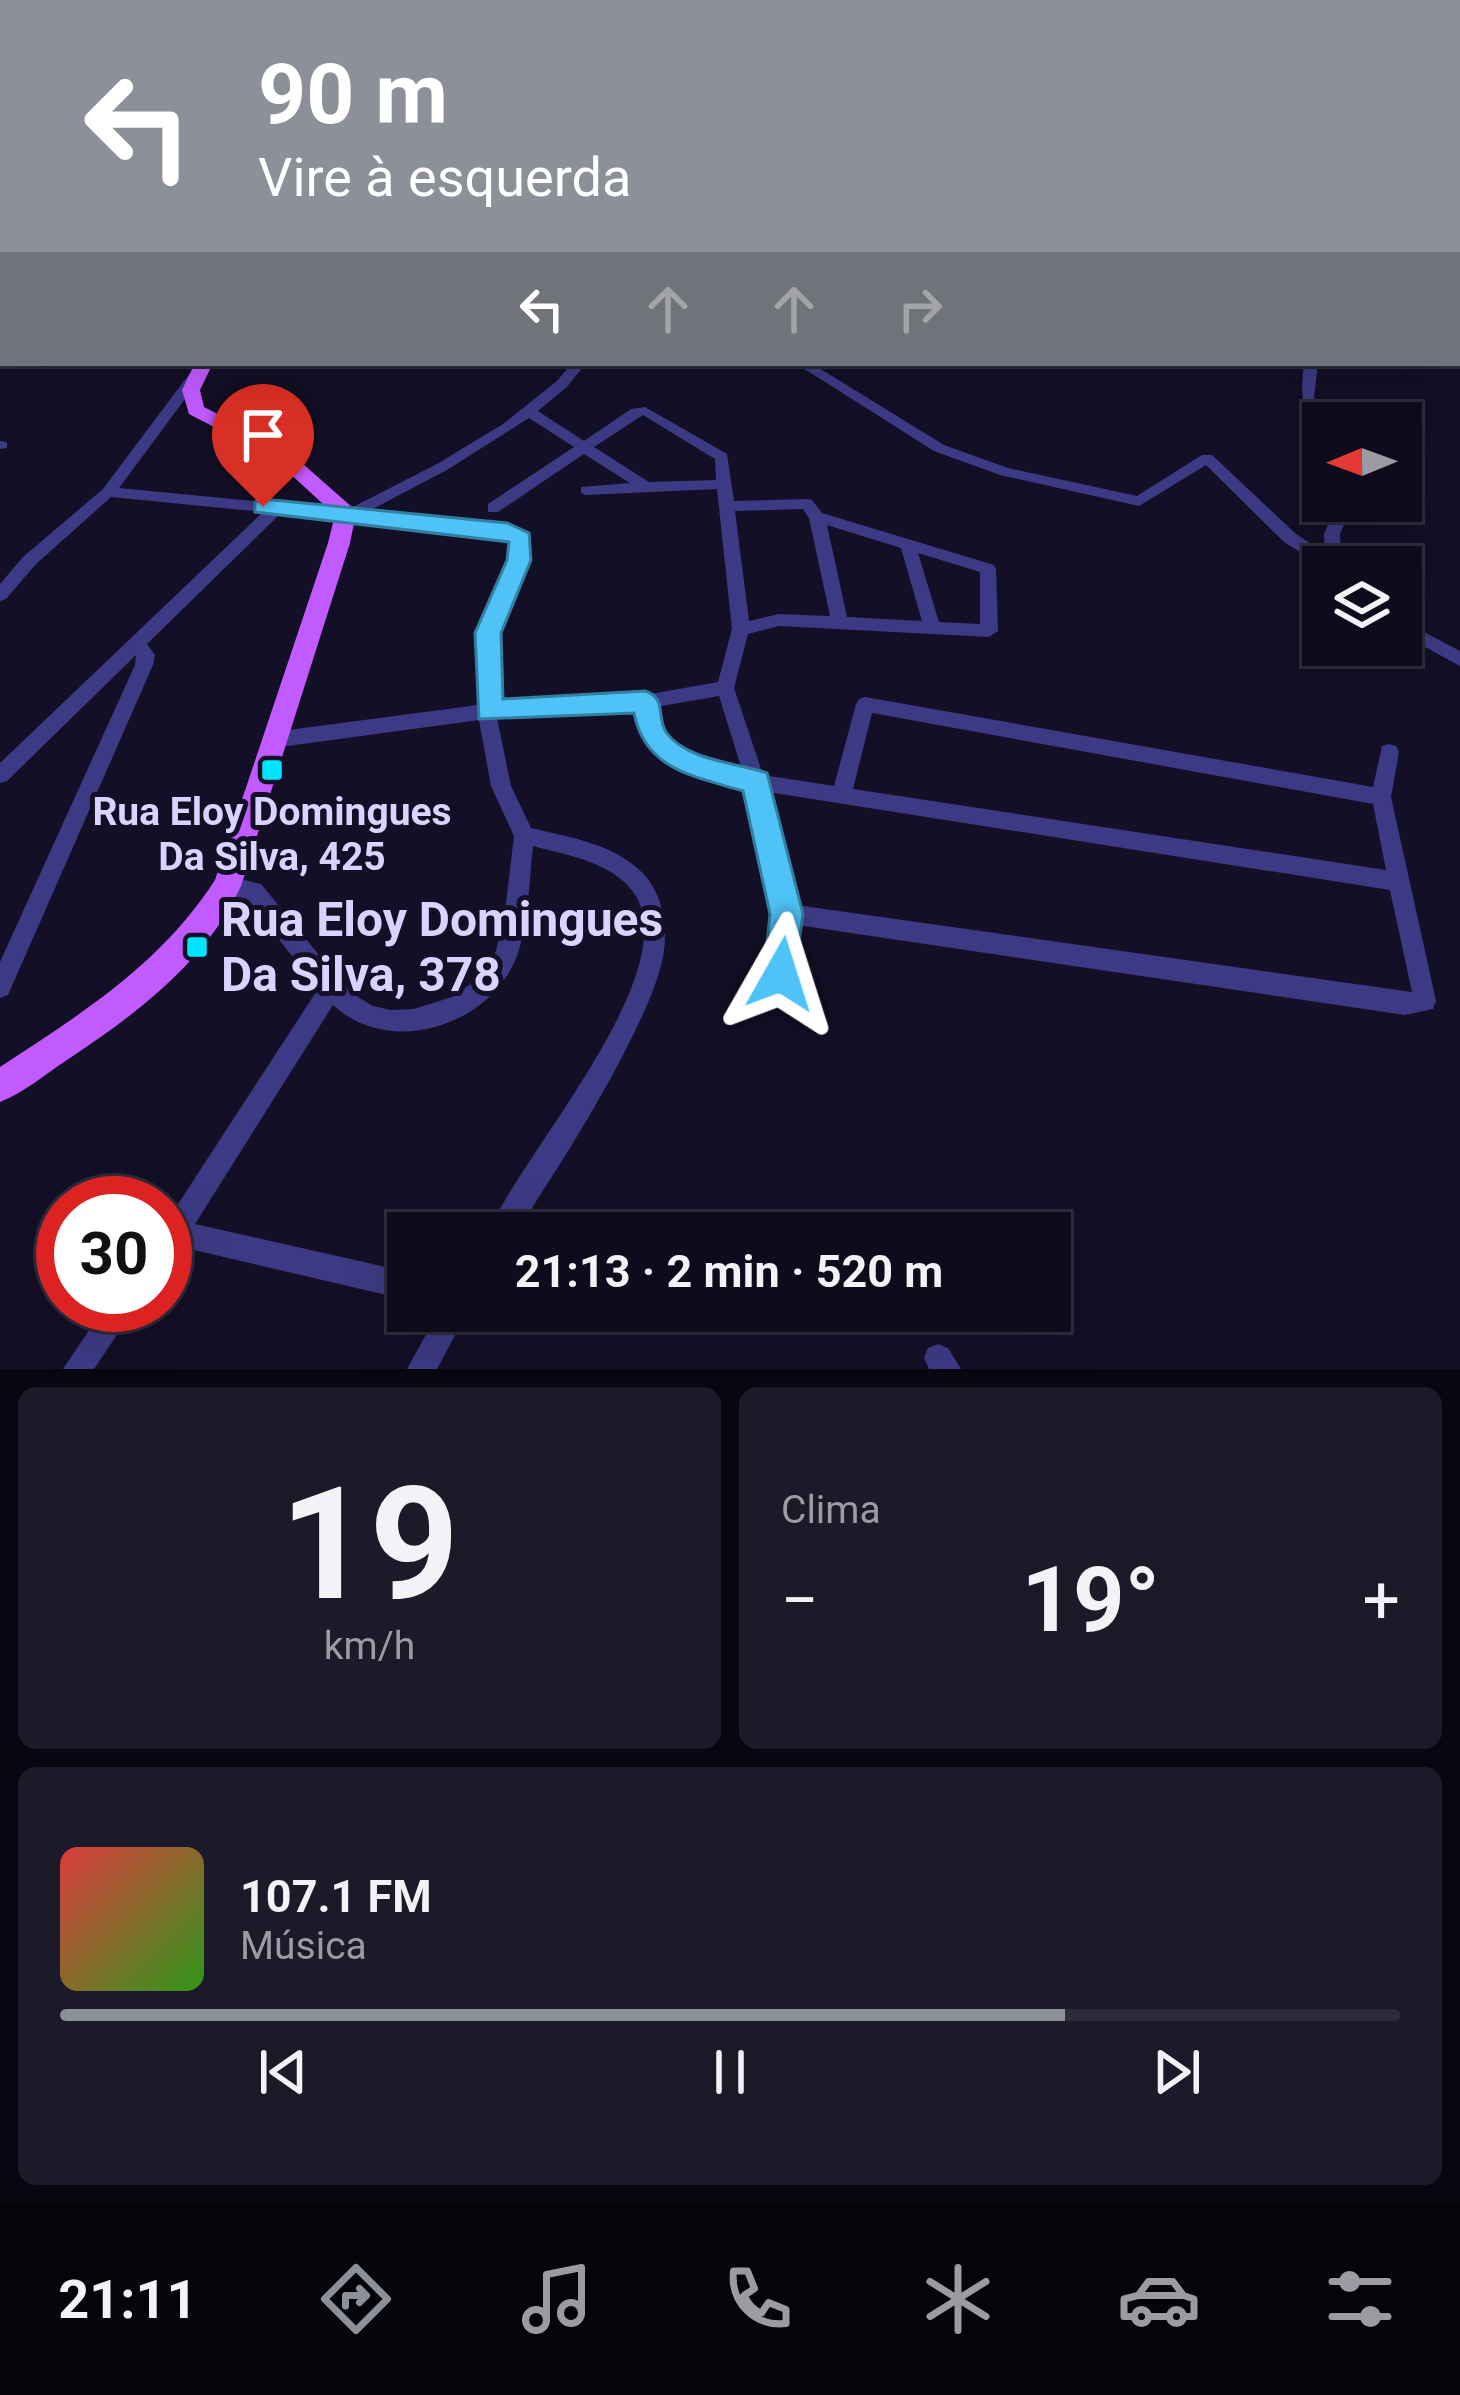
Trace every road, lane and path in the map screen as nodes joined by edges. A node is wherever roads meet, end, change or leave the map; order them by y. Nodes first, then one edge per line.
1 (577, 366) edge
2 (807, 366) edge
3 (1311, 366) edge
4 (200, 370) edge
5 (1309, 402) edge
6 (528, 411) junction
7 (584, 447) junction
8 (724, 484) junction
9 (646, 488) junction
10 (586, 490) dead end
11 (108, 493) junction
12 (727, 506) junction
13 (276, 508) junction
14 (493, 508) dead end
15 (350, 512) junction
16 (817, 517) junction
17 (908, 544) junction
18 (1302, 546) edge
19 (0, 595) edge
20 (840, 623) junction
21 (932, 628) junction
22 (741, 629) junction
23 (1422, 638) edge
24 (138, 644) junction
25 (1460, 659) edge
26 (725, 688) junction
27 (645, 702) junction
28 (489, 711) junction
29 (274, 740) junction
30 (1388, 752) dead end
31 (0, 775) edge
32 (756, 782) junction
33 (842, 794) junction
34 (1381, 796) junction
35 (524, 835) junction
36 (1400, 882) junction
37 (227, 886) junction
38 (787, 914) junction
39 (781, 974) dead end
40 (333, 985) junction
41 (0, 987) edge
42 (0, 1086) edge
43 (192, 1208) edge
44 (513, 1212) edge
45 (192, 1245) edge
46 (387, 1282) edge
47 (104, 1332) edge
48 (442, 1332) edge
49 (77, 1369) edge
50 (421, 1369) edge

1 - 6 street
2 - 18 street
3 - 5 street
4 - 11 street
4 - 15 main road
6 - 7 street
6 - 15 street
7 - 8 street
7 - 9 street
7 - 14 street
8 - 9 street
8 - 12 street
9 - 10 street
11 - 13 street
11 - 19 street
12 - 16 street
12 - 22 street
13 - 15 street
13 - 24 street
15 - 28 street
15 - 29 main road
16 - 17 street
16 - 20 street
17 - 21 street
17 - 21 street
20 - 21 street
20 - 22 street
22 - 26 street
23 - 25 street
24 - 31 street
24 - 41 street
26 - 27 street
26 - 32 street
27 - 28 street
27 - 32 street
28 - 29 street
28 - 35 street
29 - 37 main road
30 - 34 street
32 - 33 street
32 - 38 street
33 - 34 street
33 - 36 street
34 - 36 street
35 - 40 street
35 - 44 street
36 - 38 street
37 - 40 street
37 - 42 main road
38 - 39 street
40 - 43 street
45 - 46 street
47 - 49 street
48 - 50 street

